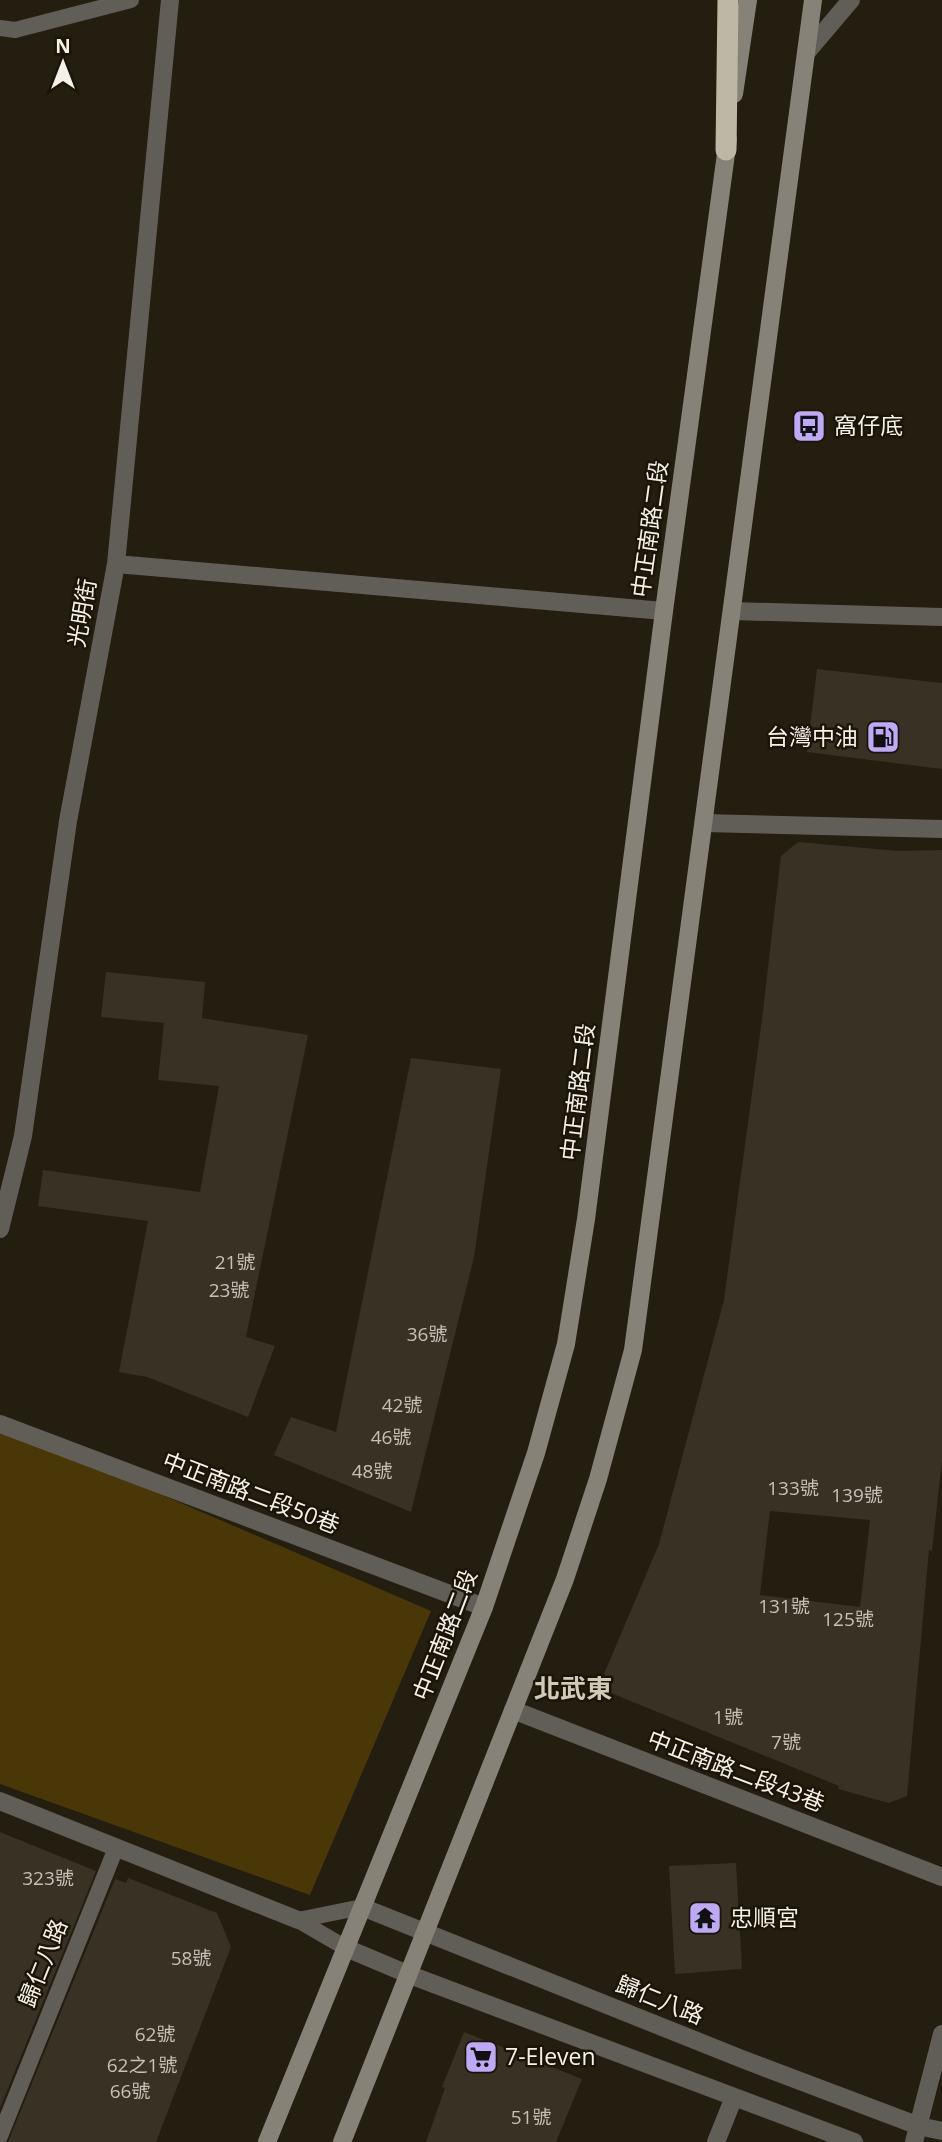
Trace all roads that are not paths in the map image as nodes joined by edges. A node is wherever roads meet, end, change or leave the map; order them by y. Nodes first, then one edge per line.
1 (131, 0) edge
2 (170, 0) edge
3 (728, 0) edge
4 (748, 0) edge
5 (813, 0) edge
6 (851, 0) edge
7 (0, 28) edge
8 (806, 53) junction
9 (726, 150) junction
10 (116, 564) junction
11 (664, 611) junction
12 (733, 611) junction
13 (942, 617) edge
14 (704, 823) junction
15 (942, 829) edge
16 (0, 1229) edge
17 (0, 1424) edge
18 (484, 1607) junction
19 (513, 1710) junction
20 (0, 1801) edge
21 (116, 1848) junction
22 (942, 1877) edge
23 (362, 1907) junction
24 (298, 1920) junction
25 (425, 1933) junction
26 (346, 1948) junction
27 (410, 1975) junction
28 (942, 2034) edge
29 (734, 2097) junction
30 (942, 2131) edge
31 (916, 2134) edge
32 (0, 2136) edge
33 (267, 2142) edge
34 (342, 2142) edge
35 (716, 2142) edge
36 (854, 2142) edge

1 - 7 lane
2 - 10 street, 光明街
3 - 9 highway
4 - 9 street, 中正南路二段
5 - 8 street
6 - 8 street
8 - 12 street
9 - 11 street, 中正南路二段
10 - 11 street
10 - 16 street, 光明街
11 - 18 street, 中正南路二段
12 - 13 street
12 - 14 street
14 - 15 street
14 - 19 street
17 - 18 street, 中正南路二段50巷
18 - 23 street, 中正南路二段
19 - 22 street, 中正南路二段43巷
19 - 25 street
20 - 21 street
21 - 24 street
21 - 32 lane, 歸仁八路
23 - 24 lane
23 - 25 street, 歸仁八路
23 - 26 street, 中正南路二段
24 - 26 lane
25 - 27 street
25 - 31 street, 歸仁八路
26 - 27 street
26 - 33 street, 中正南路二段
27 - 29 street
27 - 34 street
28 - 31 street
29 - 35 street
29 - 36 street
30 - 31 street, 歸仁八路

